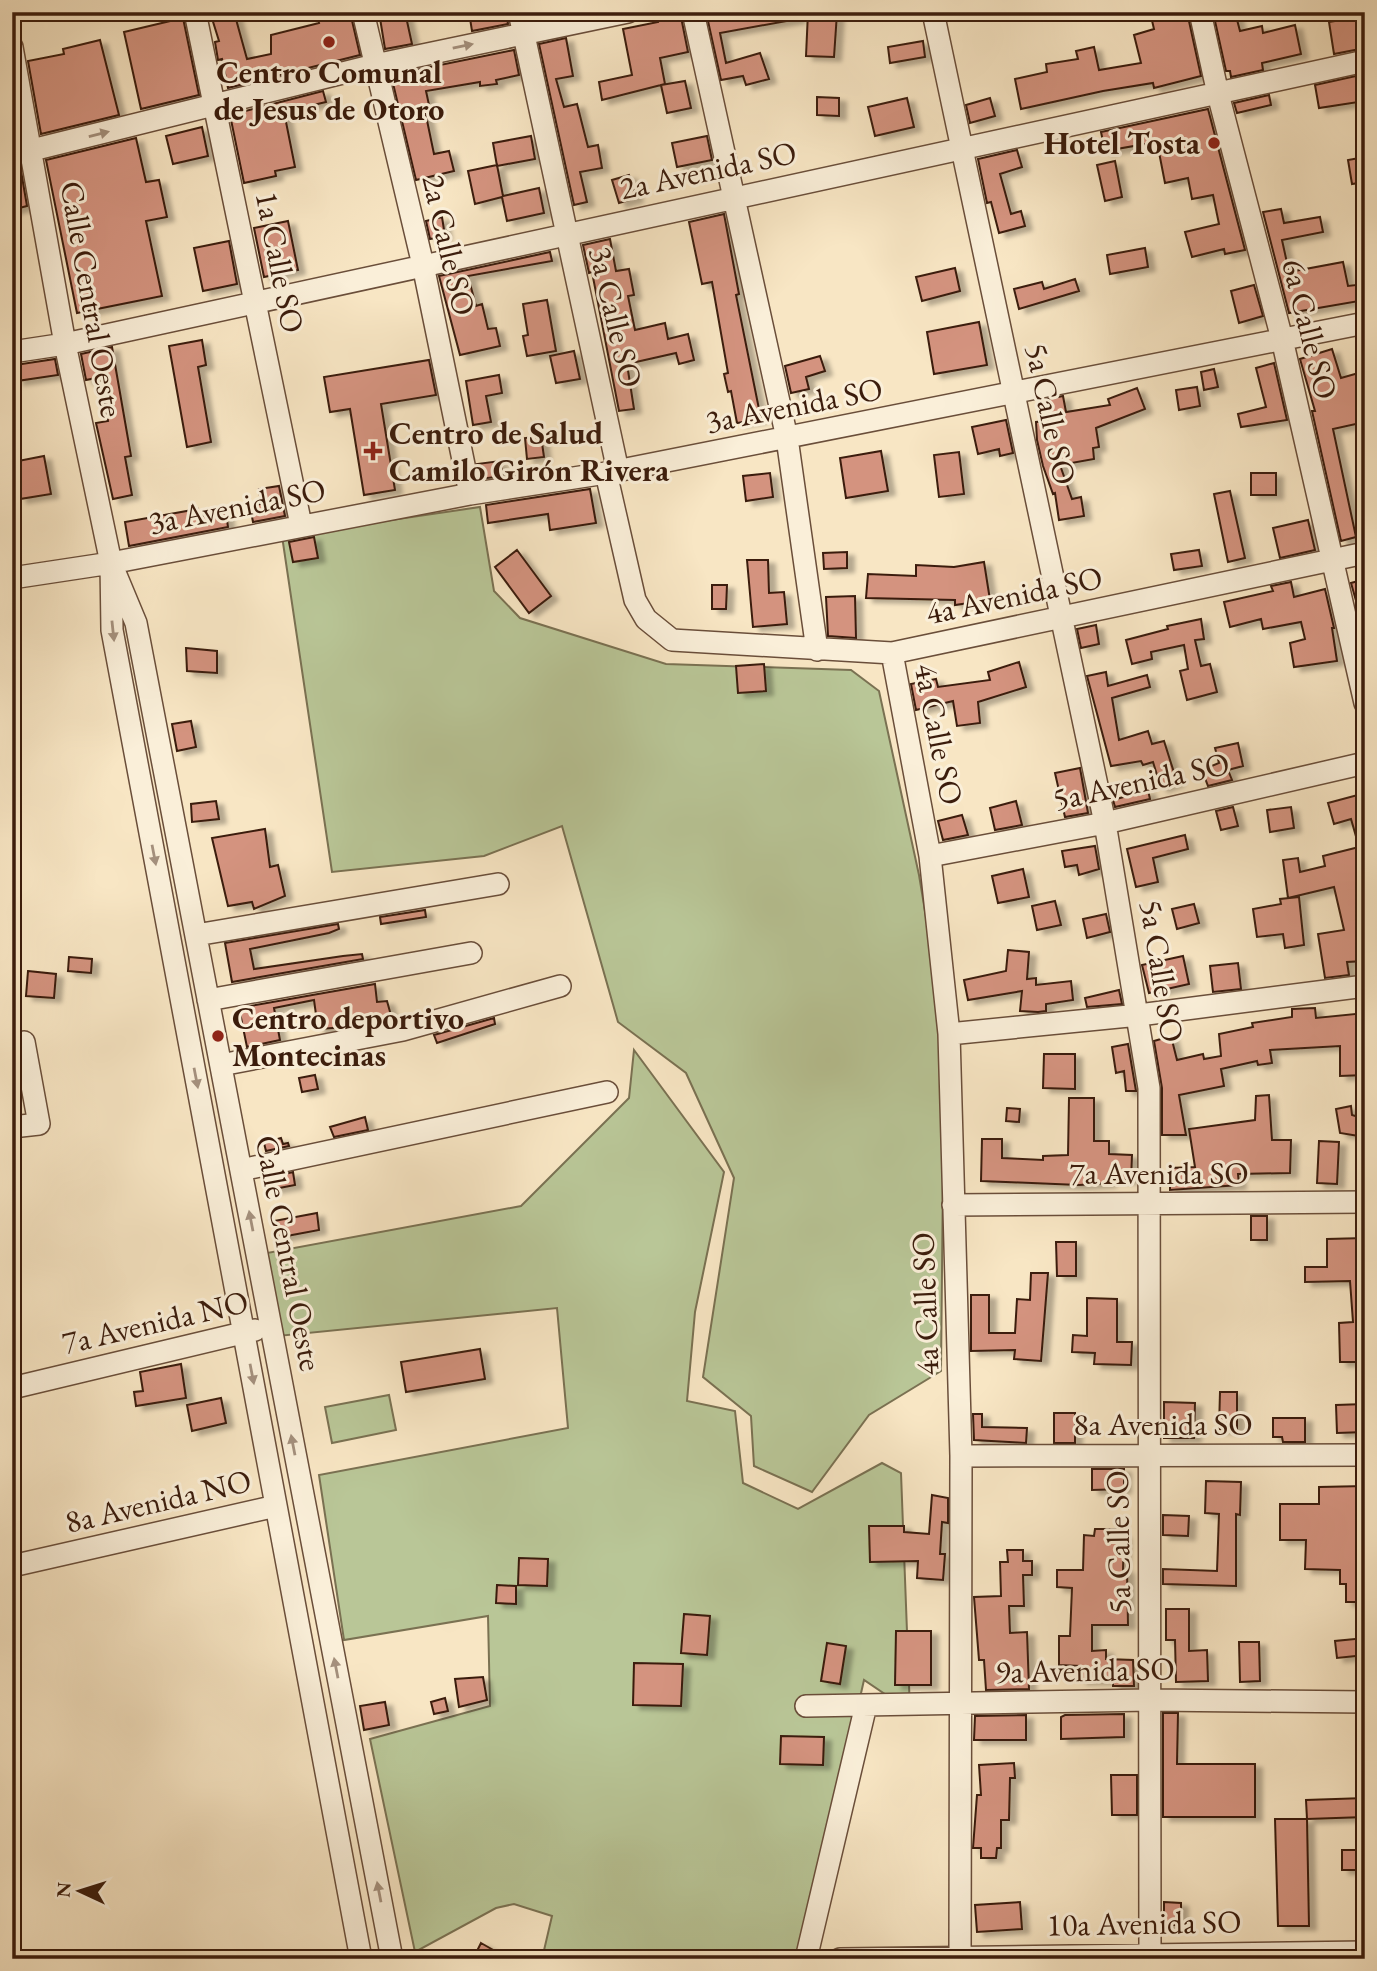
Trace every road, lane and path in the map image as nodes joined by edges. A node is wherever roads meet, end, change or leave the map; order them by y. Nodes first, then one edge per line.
1 (195, 12) edge
2 (363, 12) edge
3 (628, 12) edge
4 (693, 12) edge
5 (933, 12) edge
6 (1200, 12) edge
7 (521, 23) edge
8 (12, 47) edge
9 (1365, 61) edge
10 (375, 65) junction
11 (1218, 94) junction
12 (216, 105) junction
13 (961, 148) junction
14 (22, 152) edge
15 (735, 196) junction
16 (565, 234) junction
17 (422, 265) junction
18 (256, 302) junction
19 (1365, 323) edge
20 (1282, 339) junction
21 (65, 344) junction
22 (12, 352) edge
23 (1015, 394) junction
24 (787, 438) junction
25 (612, 472) junction
26 (470, 494) junction
27 (301, 525) junction
28 (1365, 553) edge
29 (1333, 560) junction
30 (111, 563) junction
31 (12, 578) edge
32 (1060, 617) junction
33 (672, 640) joint
34 (817, 650) junction
35 (892, 653) junction
36 (1365, 704) edge
37 (1365, 763) edge
38 (1105, 823) junction
39 (930, 856) junction
40 (498, 884) dead end
41 (195, 935) junction
42 (471, 953) dead end
43 (560, 986) dead end
44 (1365, 986) edge
45 (208, 1000) junction
46 (1139, 1015) junction
47 (948, 1034) junction
48 (24, 1042) dead end
49 (220, 1065) junction
50 (607, 1092) dead end
51 (12, 1127) edge
52 (241, 1170) junction
53 (1365, 1202) edge
54 (953, 1205) junction
55 (1150, 1205) junction
56 (271, 1327) junction
57 (244, 1332) junction
58 (12, 1388) edge
59 (1365, 1455) edge
60 (961, 1456) junction
61 (1149, 1456) junction
62 (276, 1506) junction
63 (12, 1566) edge
64 (1151, 1700) junction
65 (1365, 1702) edge
66 (961, 1704) junction
67 (866, 1705) junction
68 (806, 1706) dead end
69 (1365, 1952) edge
70 (1150, 1957) edge
71 (960, 1958) edge
72 (361, 1959) edge
73 (392, 1959) edge
74 (806, 1959) edge
75 (840, 1959) edge

1 - 12 street, 1a Calle SO
2 - 10 street, 2a Calle SO
3 - 7 street
4 - 15 street
5 - 13 street, 5a Calle SO
6 - 11 street, 6a Calle SO
10 -> 7 street
7 - 16 street, 3a Calle SO
8 - 14 street, Calle Central Oeste
9 - 11 street, 2a Avenida SO
10 - 12 street
10 - 17 street, 2a Calle SO
11 - 13 street, 2a Avenida SO
11 - 20 street, 6a Calle SO
14 -> 12 street
12 - 18 street, 1a Calle SO
13 - 15 street, 2a Avenida SO
13 - 23 street, 5a Calle SO
14 - 21 street, Calle Central Oeste
15 - 16 street, 2a Avenida SO
15 - 24 street
16 - 17 street, 2a Avenida SO
16 - 25 street, 3a Calle SO
17 - 18 street, 2a Avenida SO
17 - 26 street, 2a Calle SO
18 - 21 street, 2a Avenida SO
18 - 27 street, 1a Calle SO
19 - 20 street, 3a Avenida SO
20 - 23 street, 3a Avenida SO
20 - 29 street, 6a Calle SO
21 - 22 street, 2a Avenida SO
21 - 30 street, Calle Central Oeste
23 - 24 street, 3a Avenida SO
23 - 32 street, 5a Calle SO
24 - 25 street, 3a Avenida SO
24 - 34 street
25 - 26 street, 3a Avenida SO
25 - 33 street, 3a Calle SO
26 - 27 street, 3a Avenida SO
27 - 30 street, 3a Avenida SO
28 - 29 street, 4a Avenida SO
29 - 32 street, 4a Avenida SO
29 - 36 street, 6a Calle SO
30 - 31 street, 3a Avenida SO
30 - 41 street, Calle Central Oeste
30 -> 57 street, Calle Central Oeste
32 - 35 street, 4a Avenida SO
32 - 38 street, 5a Calle SO
33 - 34 street, 4a Avenida SO
34 - 35 street, 4a Avenida SO
35 - 39 street, 4a Calle SO
37 - 38 street, 5a Avenida SO
38 - 39 street, 5a Avenida SO
38 - 46 street, 5a Calle SO
39 - 47 street, 4a Calle SO
40 - 41 street
41 - 45 street, Calle Central Oeste
42 - 45 street
43 - 49 street
44 - 46 street
45 - 49 street, Calle Central Oeste
46 - 47 street
46 - 55 street, 5a Calle SO
47 - 54 street, 4a Calle SO
48 - 51 street
49 - 52 street, Calle Central Oeste
50 - 52 street
56 -> 52 street, Calle Central Oeste
53 - 55 street, 7a Avenida SO
54 - 55 street, 7a Avenida SO
54 - 60 street, 4a Calle SO
55 - 61 street, 5a Calle SO
56 - 57 street, 7a Avenida NO
73 -> 56 street, Calle Central Oeste
57 - 58 street, 7a Avenida NO
57 -> 62 street, Calle Central Oeste
59 - 61 street, 8a Avenida SO
60 - 61 street, 8a Avenida SO
60 - 66 street, 4a Calle SO
61 - 64 street, 5a Calle SO
62 - 63 street, 8a Avenida NO
62 - 72 street, Calle Central Oeste
64 - 65 street, 9a Avenida SO
64 - 66 street, 9a Avenida SO
64 - 70 street, 5a Calle SO
66 - 67 street, 9a Avenida SO
66 - 71 street, 4a Calle SO
67 - 68 street, 9a Avenida SO
67 - 74 street
69 - 70 street, 10a Avenida SO
70 - 71 street, 10a Avenida SO
71 - 75 street, 10a Avenida SO

